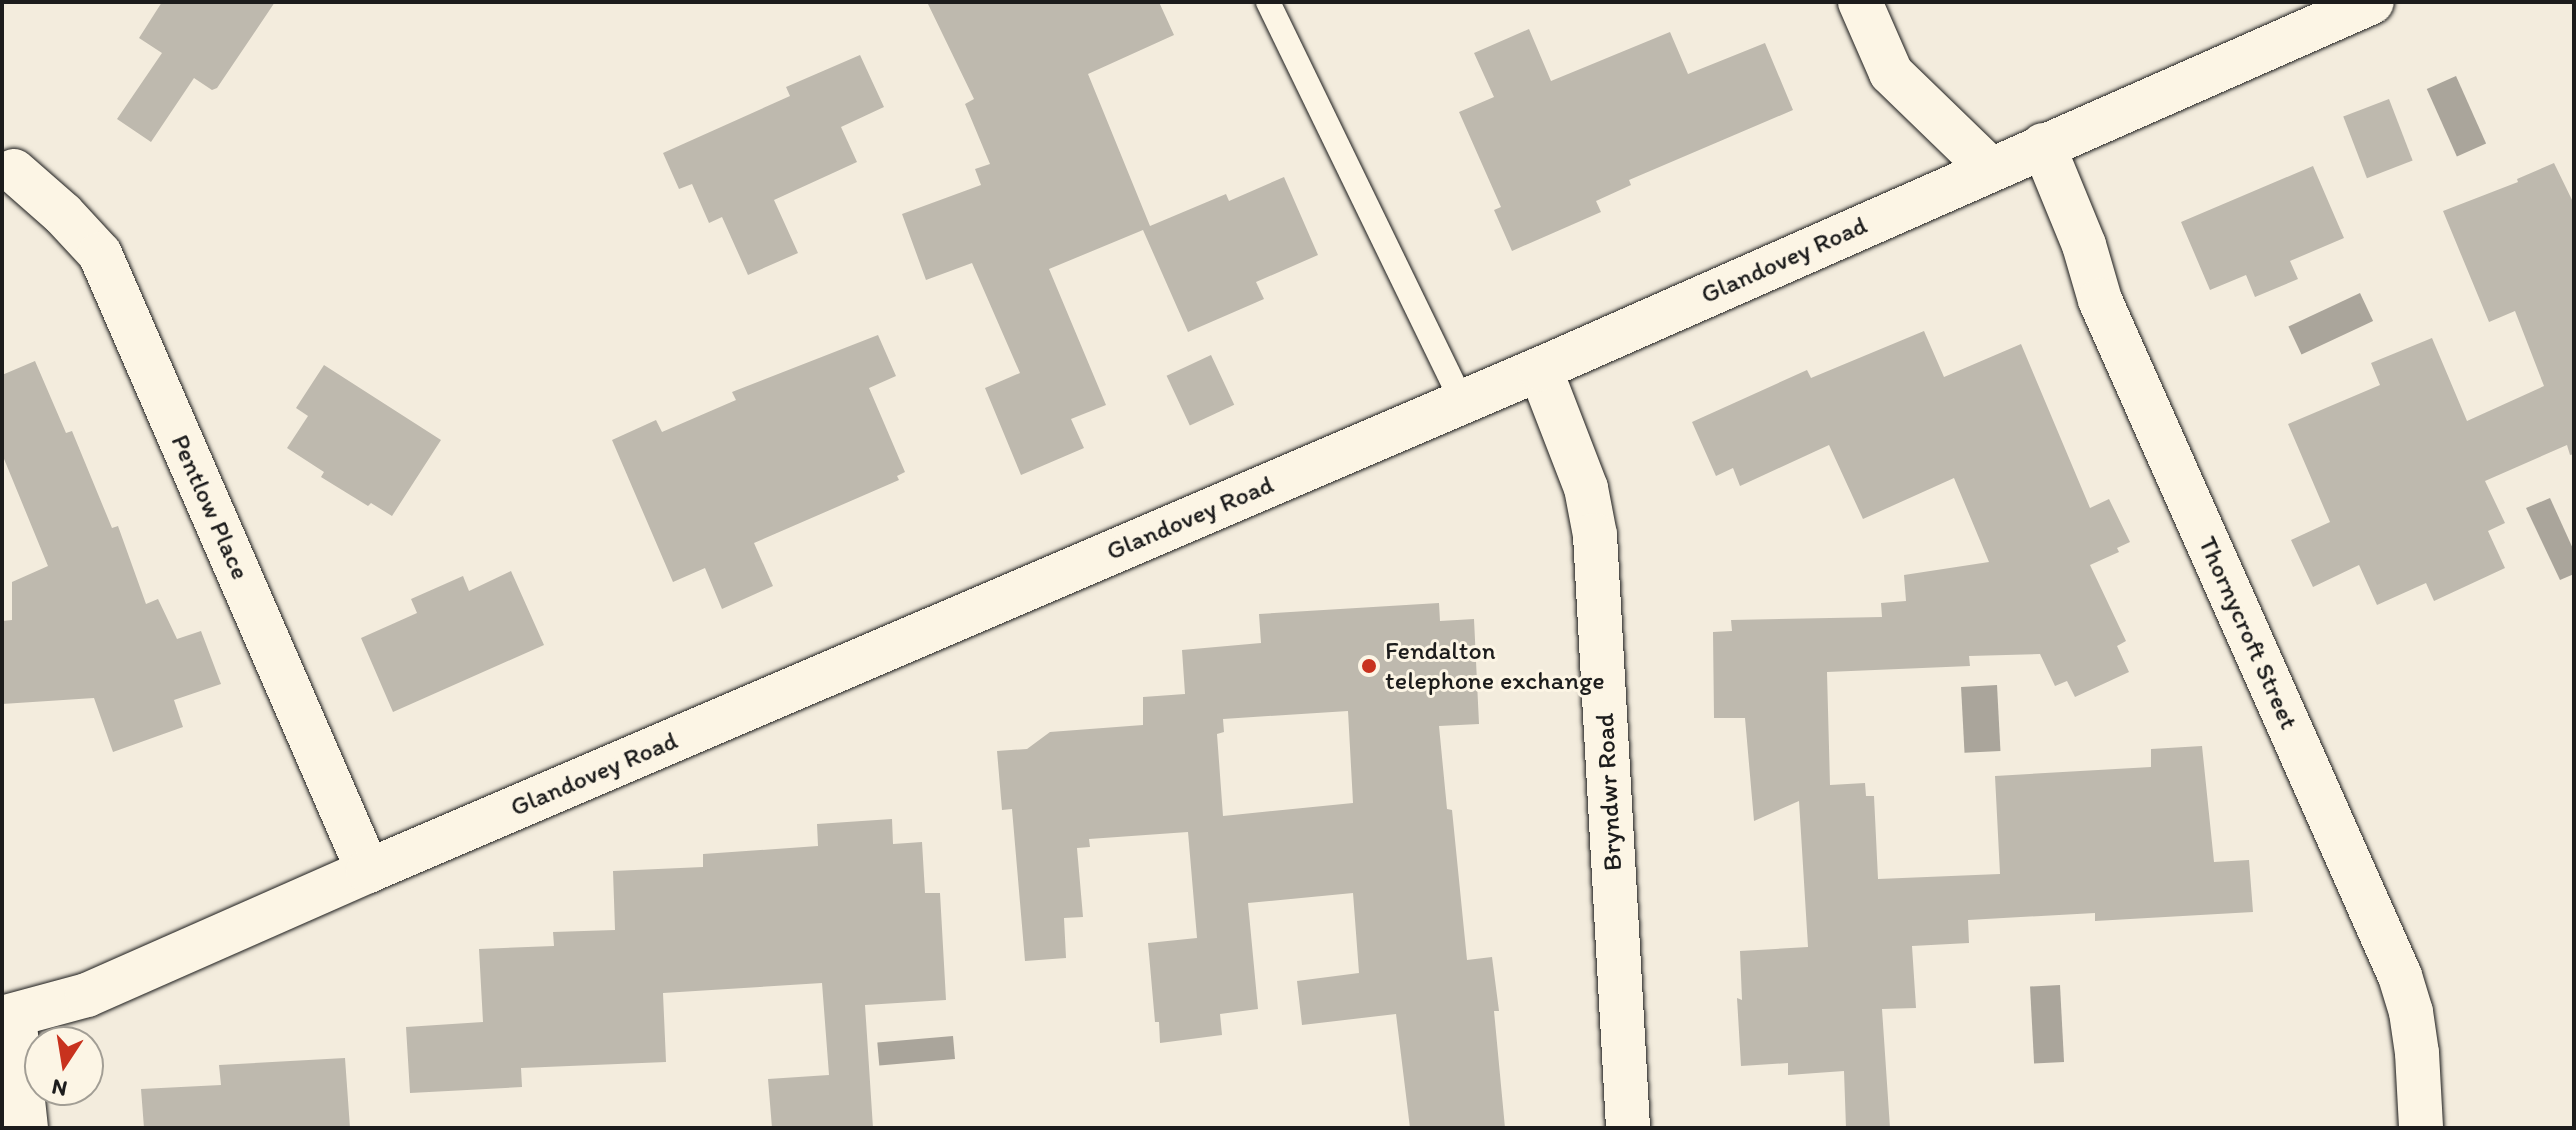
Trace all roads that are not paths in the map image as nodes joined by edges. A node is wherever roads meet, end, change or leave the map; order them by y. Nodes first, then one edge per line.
1 (1268, 2) edge
2 (1860, 2) edge
3 (2372, 2) edge
4 (2043, 145) junction
5 (1990, 169) junction
6 (14, 171) dead end
7 (1540, 369) junction
8 (1462, 402) junction
9 (368, 871) junction
10 (8, 1017) edge
11 (26, 1128) edge
12 (1628, 1128) edge
13 (2421, 1128) edge

1 - 8 lane
2 - 5 street
3 - 4 street, Glandovey Road
4 - 5 street, Glandovey Road
4 - 13 street, Thornycroft Street
5 - 7 street, Glandovey Road
6 - 9 street, Pentlow Place
7 - 8 street, Glandovey Road
7 - 12 street, Bryndwr Road
8 - 9 street, Glandovey Road
9 - 10 street, Glandovey Road
10 - 11 street

